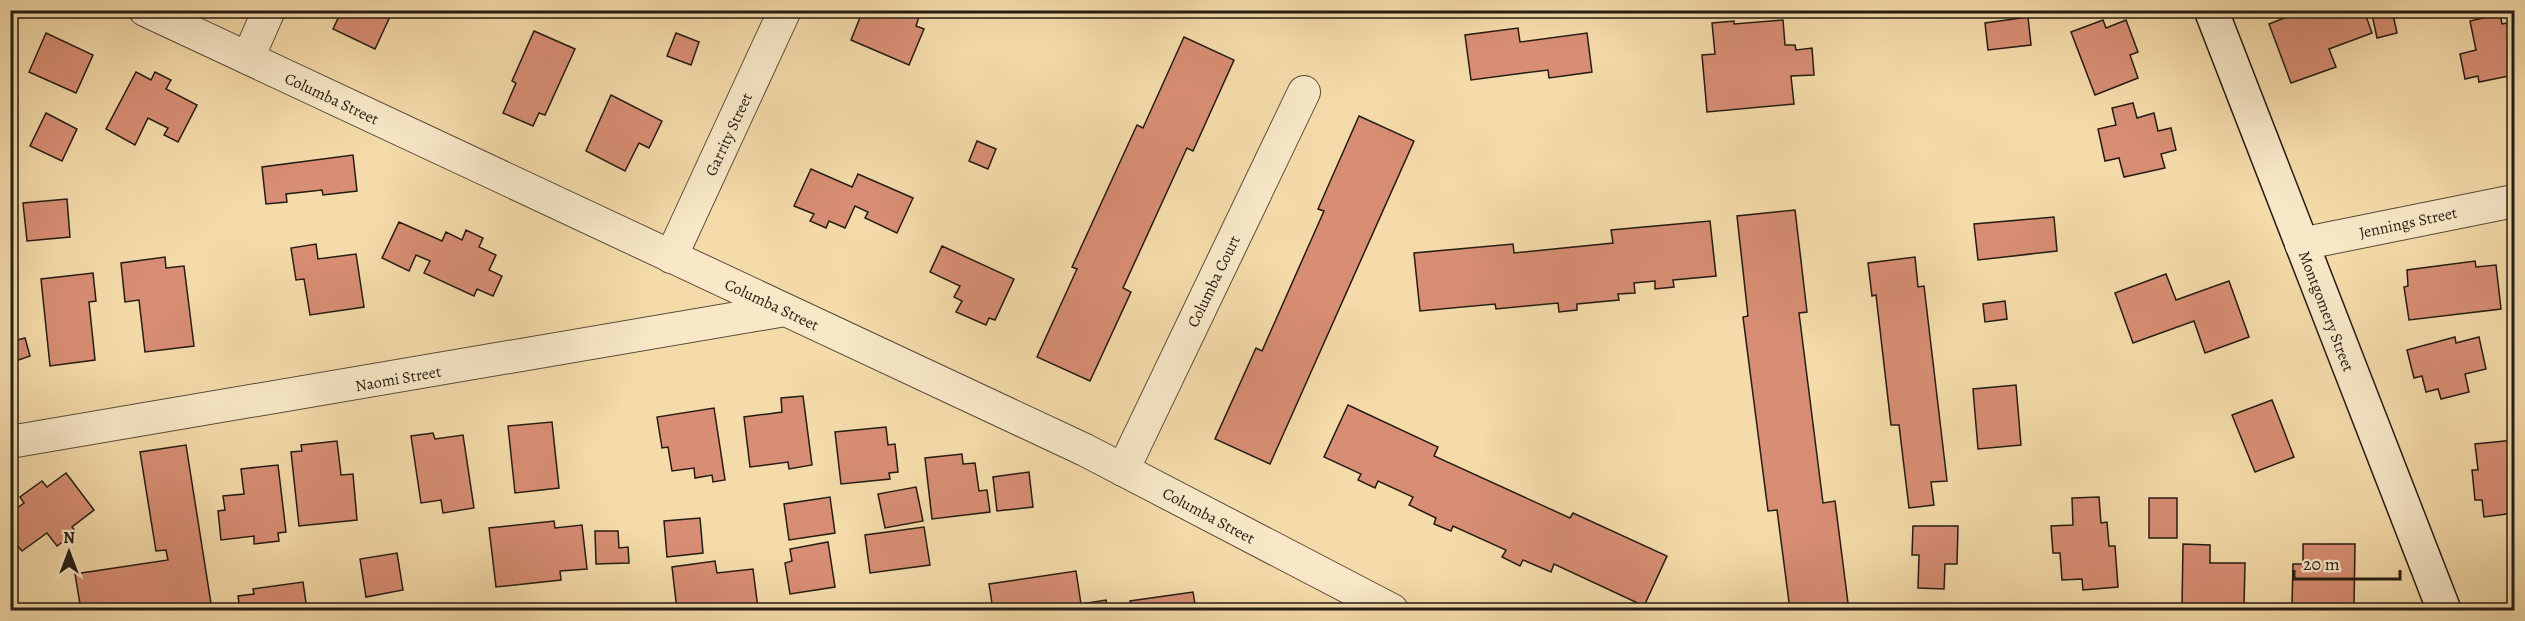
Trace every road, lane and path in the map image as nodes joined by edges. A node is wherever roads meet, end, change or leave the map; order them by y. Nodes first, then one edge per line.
1 (145, 10) edge
2 (269, 10) edge
3 (786, 10) edge
4 (2211, 10) edge
5 (248, 58) junction
6 (1304, 92) dead end
7 (2514, 201) edge
8 (2301, 244) junction
9 (671, 257) junction
10 (785, 310) junction
11 (10, 442) edge
12 (1123, 470) junction
13 (1392, 610) edge
14 (2444, 610) edge

1 - 5 street, Columba Street
2 - 5 street
3 - 9 street, Garrity Street
4 - 8 main road, Montgomery Street
5 - 9 street, Columba Street
6 - 12 street, Columba Court
7 - 8 street, Jennings Street
8 - 14 main road, Montgomery Street
9 - 10 street, Columba Street
10 - 11 street, Naomi Street
10 - 12 street, Columba Street
12 - 13 street, Columba Street

